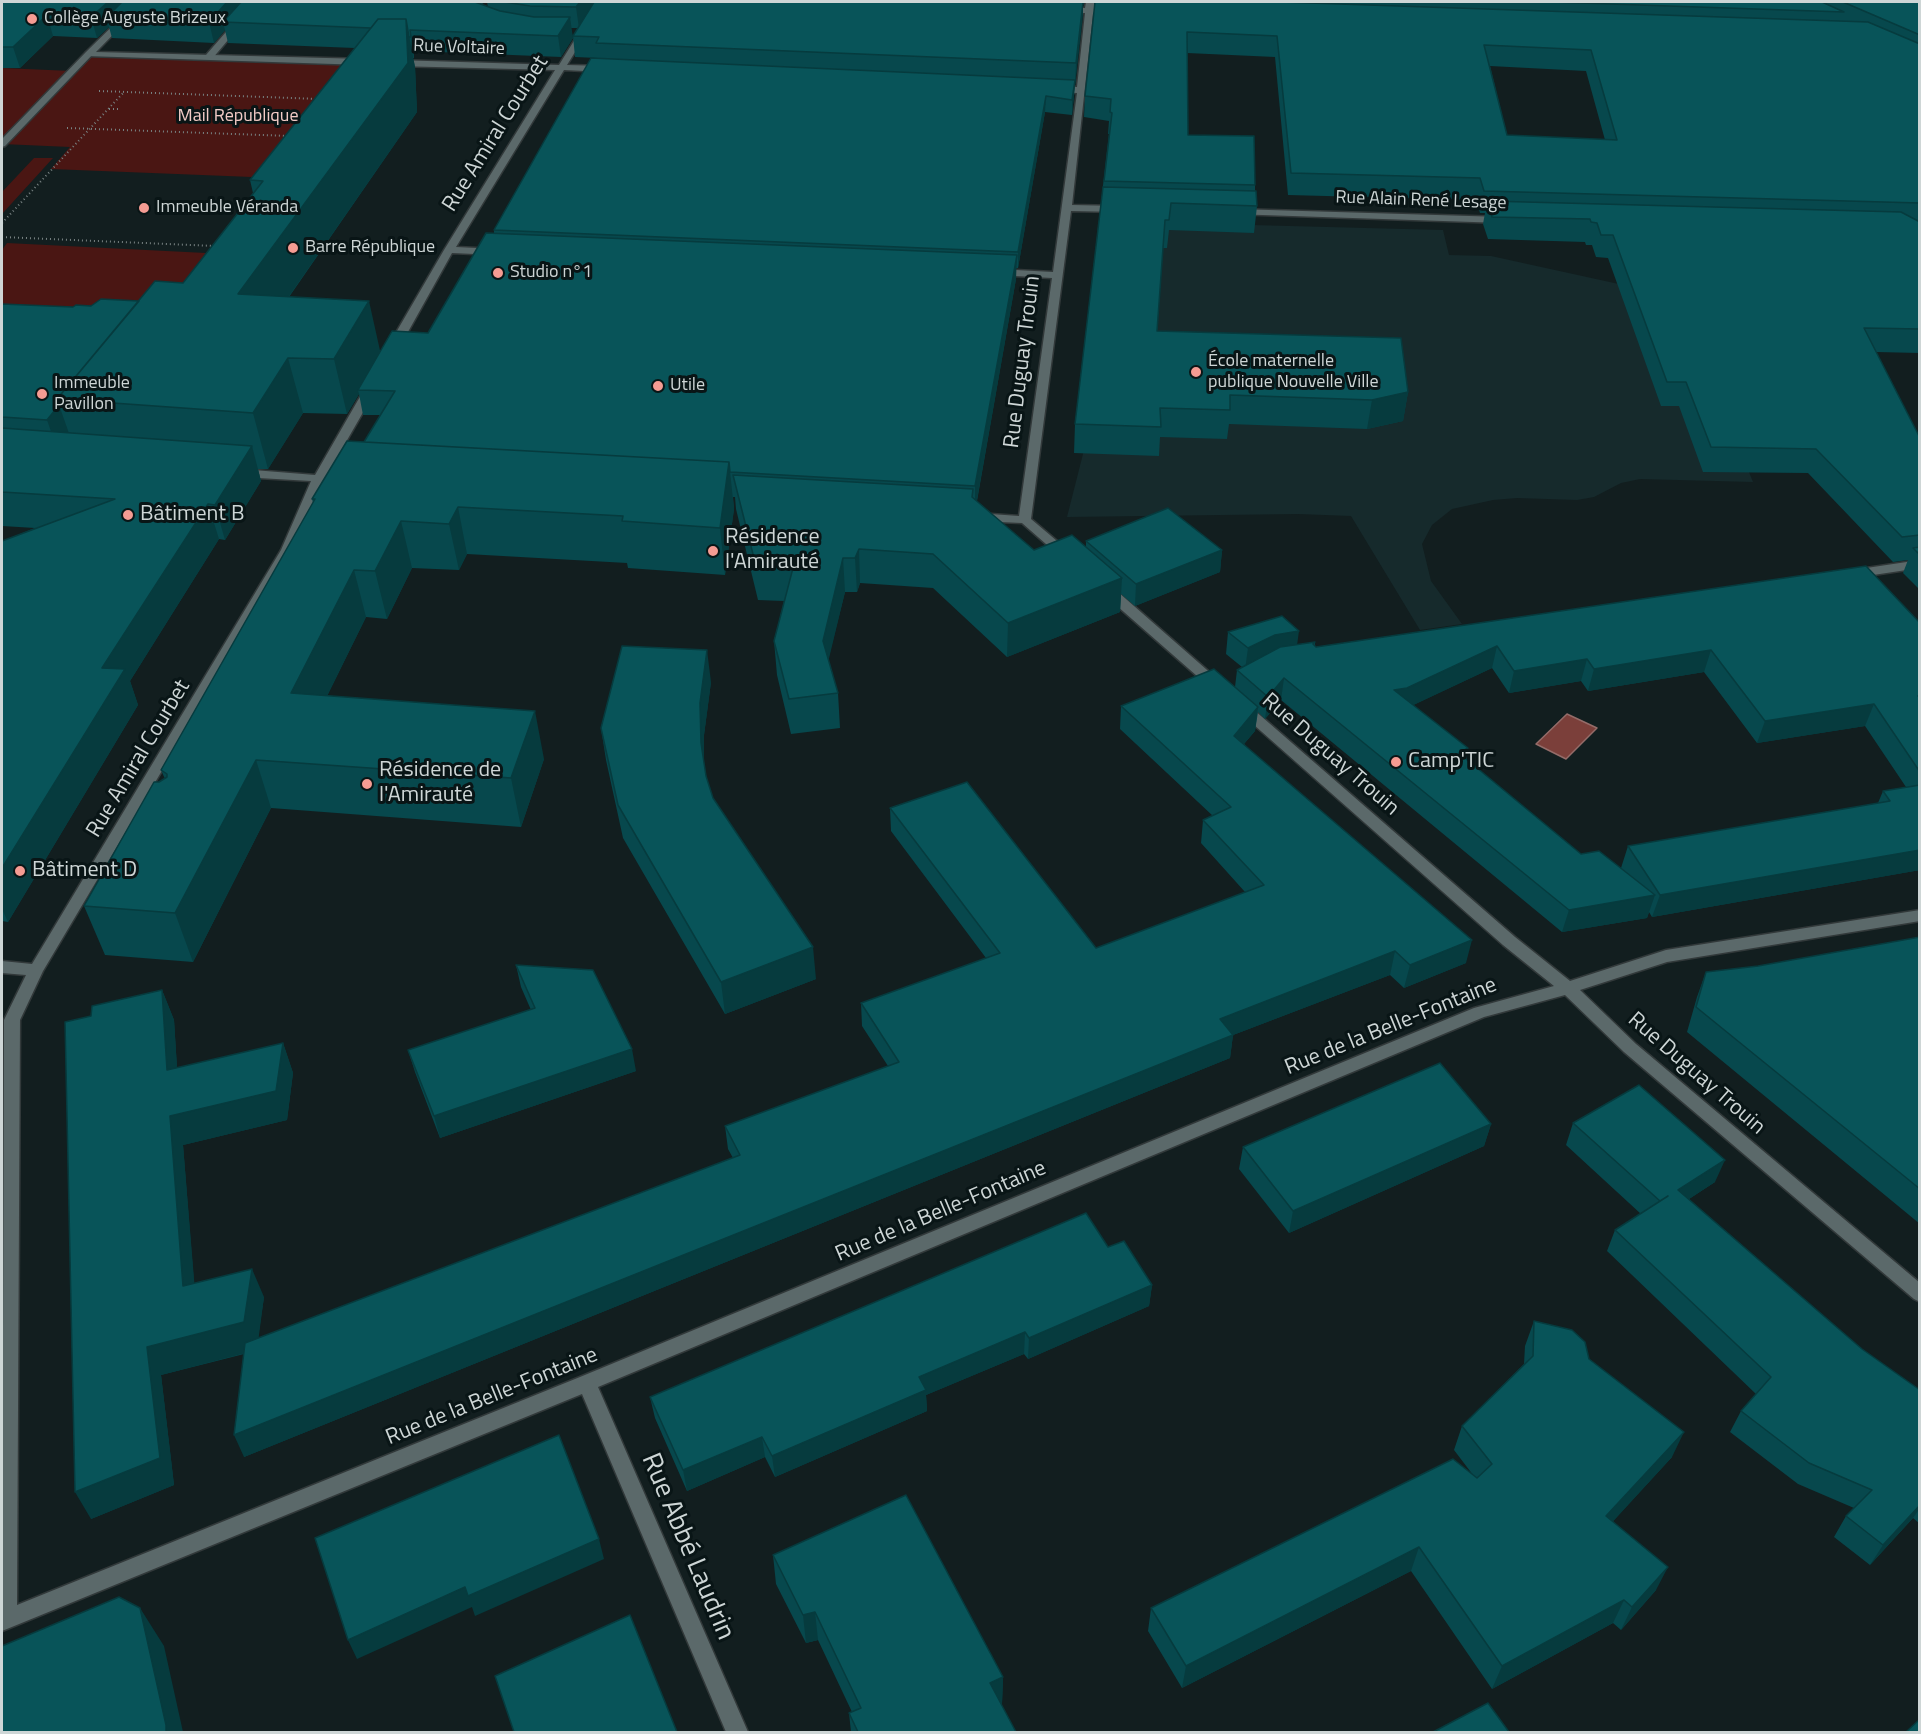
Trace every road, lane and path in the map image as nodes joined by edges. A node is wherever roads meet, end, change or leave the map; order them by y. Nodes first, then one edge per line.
1 (141, 2) edge
2 (256, 2) edge
3 (602, 2) edge
4 (1090, 6) edge
5 (1054, 9) edge
6 (1121, 12) edge
7 (89, 54) junction
8 (209, 57) junction
9 (562, 67) junction
10 (620, 70) edge
11 (54, 89) junction
12 (1044, 89) edge
13 (1080, 90) junction
14 (124, 92) junction
15 (327, 99) edge
16 (108, 109) junction
17 (120, 109) dead end
18 (19, 126) junction
19 (90, 129) junction
20 (298, 136) edge
21 (2, 144) edge
22 (1066, 208) junction
23 (1127, 210) edge
24 (1222, 212) edge
25 (1518, 220) edge
26 (2, 223) edge
27 (2, 237) edge
28 (222, 246) edge
29 (449, 250) junction
30 (514, 253) edge
31 (991, 272) edge
32 (1057, 275) junction
33 (387, 359) edge
34 (376, 379) edge
35 (230, 472) edge
36 (319, 478) junction
37 (343, 480) edge
38 (966, 516) edge
39 (1025, 520) junction
40 (1920, 564) edge
41 (1079, 566) edge
42 (1837, 577) edge
43 (1097, 581) edge
44 (127, 820) junction
45 (147, 821) edge
46 (1920, 915) edge
47 (2, 968) edge
48 (36, 970) junction
49 (1568, 988) junction
50 (1920, 1294) edge
51 (587, 1383) junction
52 (4, 1619) edge
53 (737, 1732) edge

1 - 7 street
2 - 8 street
3 - 9 street, Rue Amiral Courbet
4 - 5 street
4 - 6 street
4 - 13 street, Rue Duguay Trouin
7 - 8 street, Rue Voltaire
7 - 11 street
8 - 9 street, Rue Voltaire
9 - 10 street, Rue Voltaire
9 - 29 street, Rue Amiral Courbet
11 - 14 path
11 - 18 street
12 - 13 street
13 - 22 street, Rue Duguay Trouin
14 - 15 path
14 - 16 path
16 - 17 path
16 - 19 path
18 - 19 path
18 - 21 street
19 - 20 path
19 - 26 path
22 - 23 street
22 - 32 street, Rue Duguay Trouin
24 - 25 street, Rue Alain René Lesage
27 - 28 path
29 - 30 street
29 - 33 street, Rue Amiral Courbet
31 - 32 street
32 - 39 street, Rue Duguay Trouin
34 - 36 street, Rue Amiral Courbet
35 - 36 street
36 - 37 street
36 - 44 street, Rue Amiral Courbet
38 - 39 street
39 - 41 street
40 - 42 street
43 - 49 street, Rue Duguay Trouin
44 - 45 street
44 - 48 street, Rue Amiral Courbet
46 - 49 street, Rue de la Belle-Fontaine
47 - 48 street
48 - 52 street, Rue Amiral Courbet
49 - 50 street, Rue Duguay Trouin
49 - 51 street, Rue de la Belle-Fontaine
51 - 52 street, Rue de la Belle-Fontaine
51 - 53 street, Rue Abbé Laudrin

